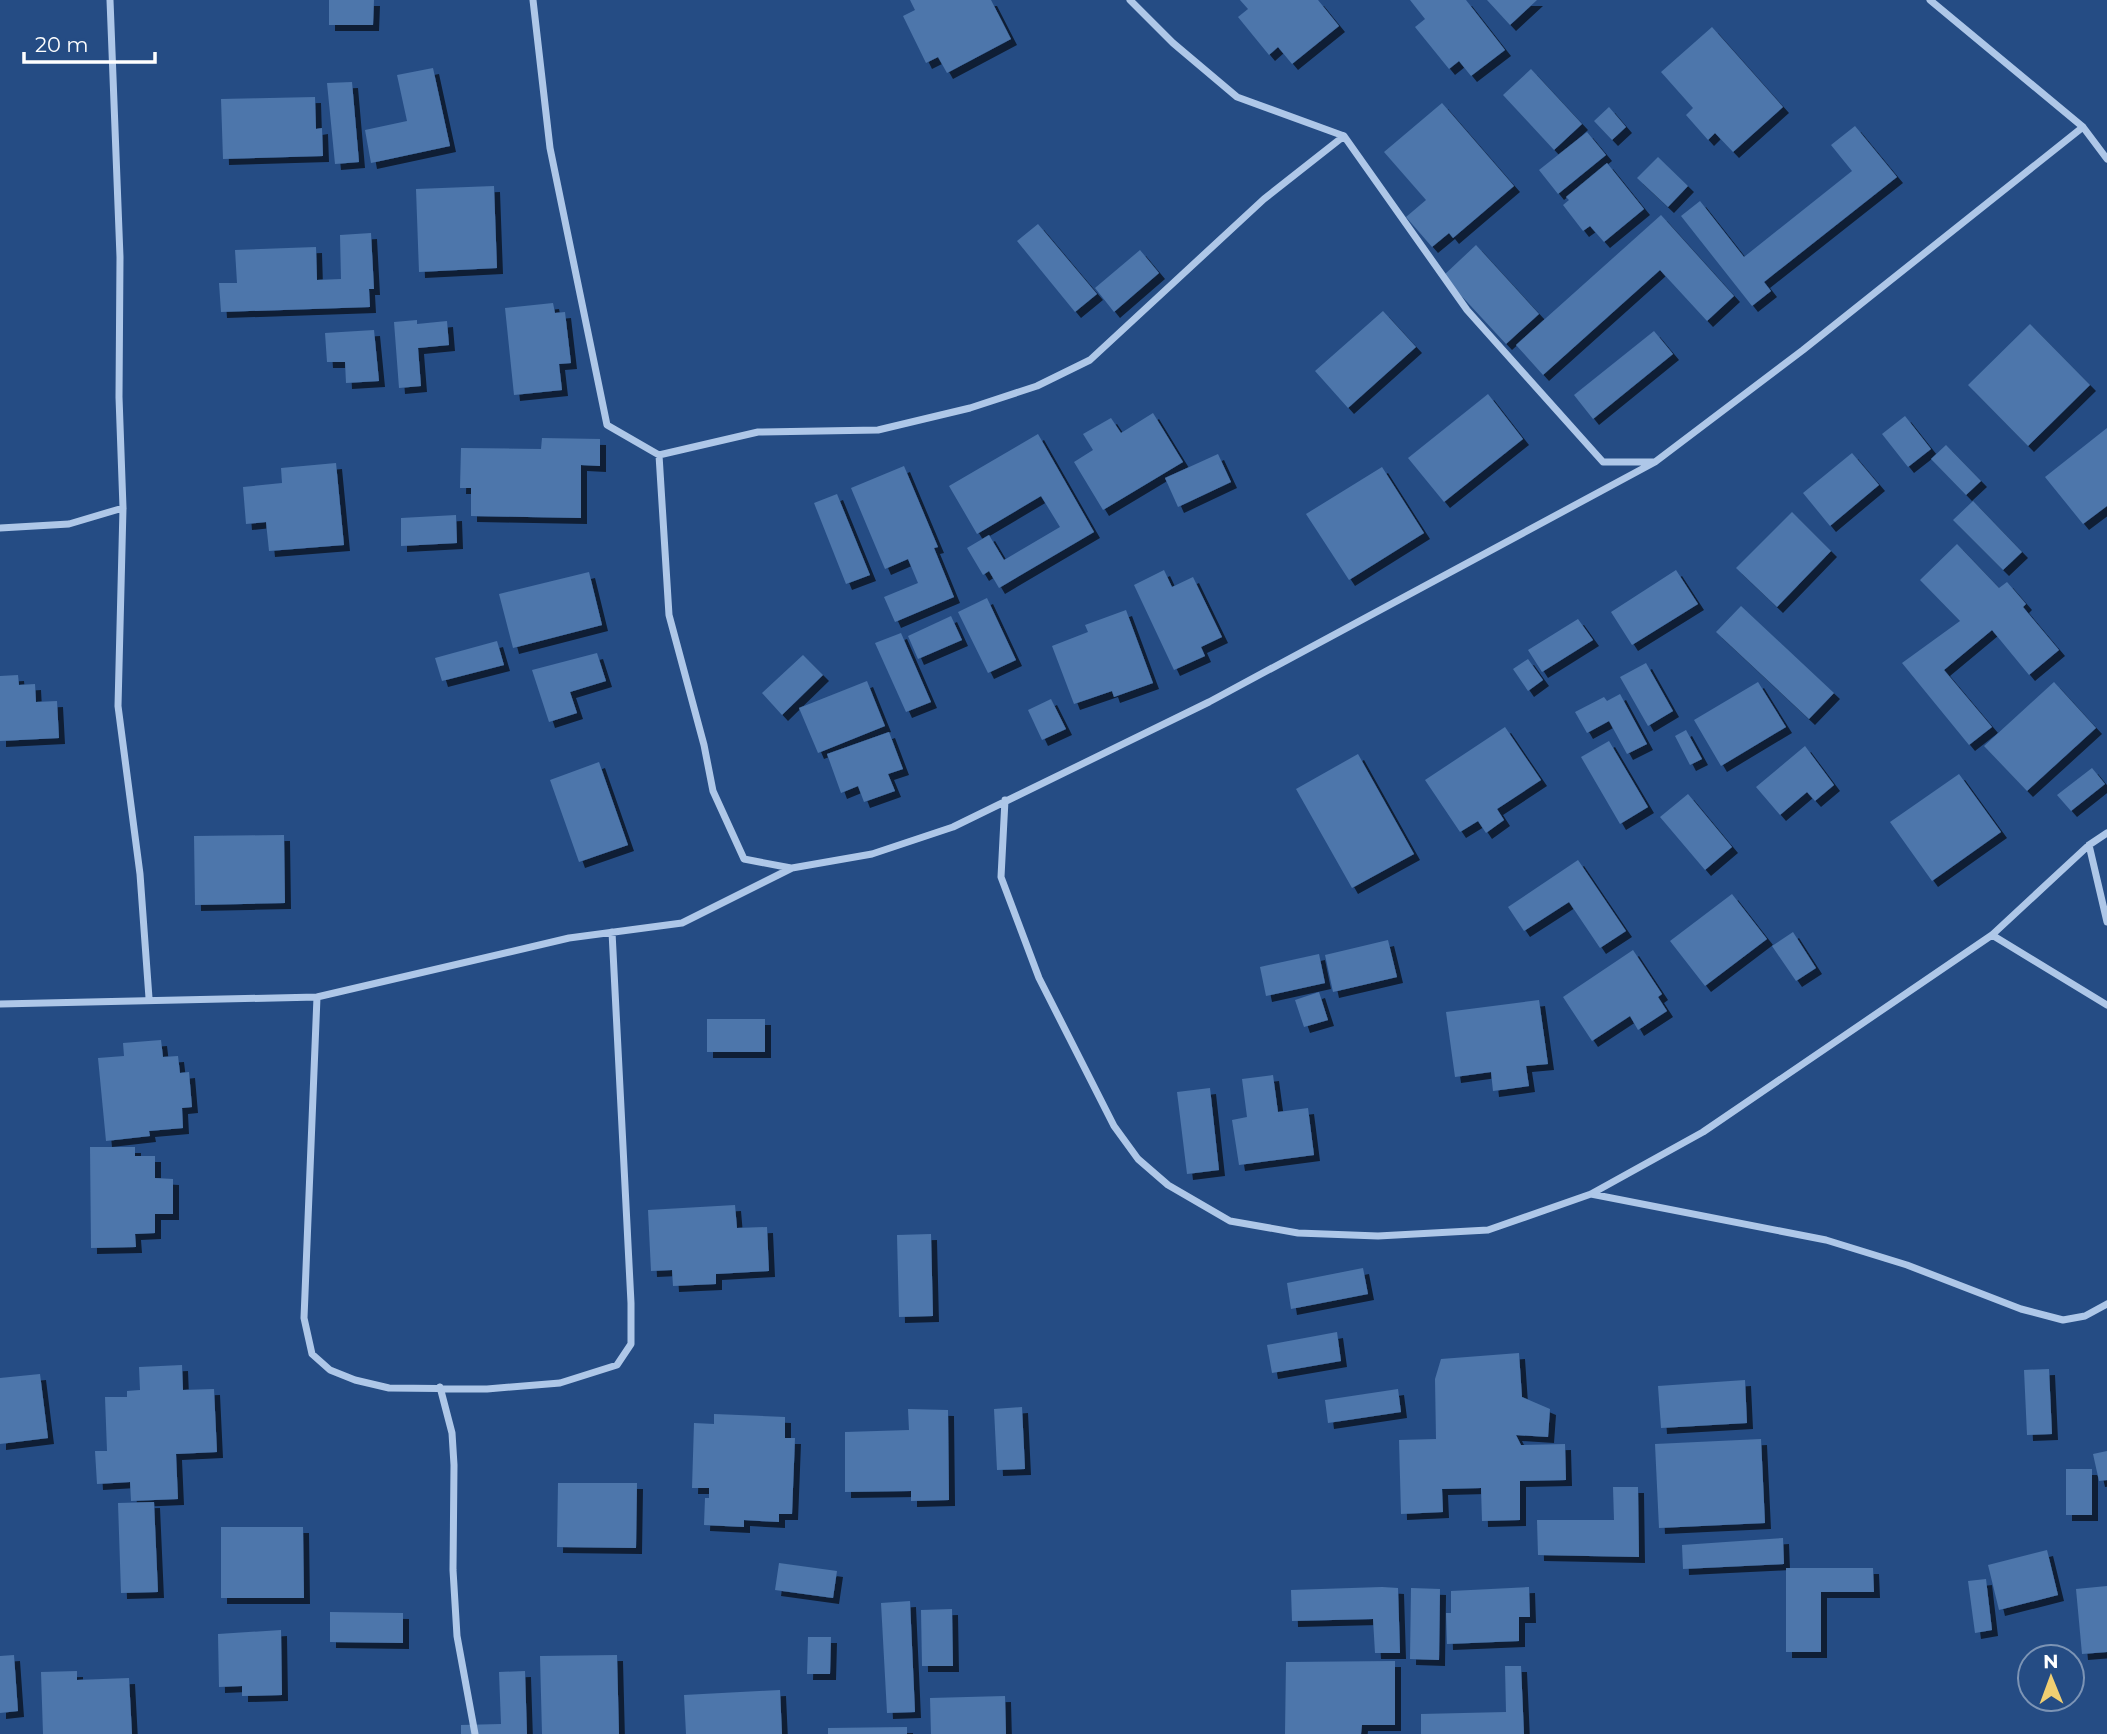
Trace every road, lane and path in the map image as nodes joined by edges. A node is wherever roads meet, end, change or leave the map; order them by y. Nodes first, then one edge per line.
1 (110, 0) edge
2 (533, 0) edge
3 (1130, 0) edge
4 (1930, 0) edge
5 (2083, 127) junction
6 (1344, 136) junction
7 (2107, 159) edge
8 (659, 455) junction
9 (1655, 462) junction
10 (123, 508) junction
11 (0, 528) edge
12 (1005, 800) junction
13 (2107, 833) edge
14 (2089, 845) junction
15 (792, 868) junction
16 (2107, 922) edge
17 (612, 932) junction
18 (1992, 935) junction
19 (317, 997) junction
20 (149, 998) junction
21 (0, 1004) edge
22 (2107, 1005) edge
23 (1591, 1194) junction
24 (2107, 1304) edge
25 (440, 1387) junction
26 (475, 1734) edge

1 - 10 street
2 - 8 street
3 - 6 street
4 - 5 street
5 - 7 street
5 - 9 street
6 - 8 street
6 - 9 street
8 - 15 street
9 - 12 street
10 - 11 street
10 - 20 street
12 - 15 street
12 - 23 street
13 - 14 street
14 - 16 street
14 - 18 street
15 - 17 street
17 - 19 street
17 - 25 street
18 - 22 street
18 - 23 street
19 - 20 street
19 - 25 street
20 - 21 street
23 - 24 street
25 - 26 street

